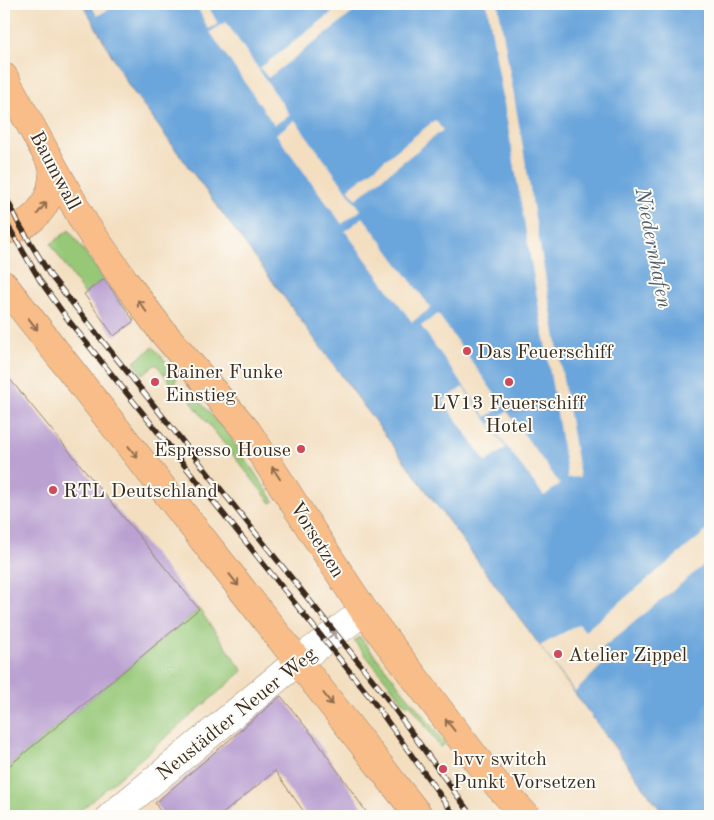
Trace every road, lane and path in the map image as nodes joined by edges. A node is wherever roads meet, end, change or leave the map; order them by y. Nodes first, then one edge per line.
1 (4, 77) edge
2 (53, 166) junction
3 (4, 230) edge
4 (110, 261) joint
5 (4, 285) edge
6 (364, 611) junction
7 (298, 661) junction
8 (119, 813) edge
9 (419, 816) edge
10 (526, 816) edge

1 - 2 main road, Baumwall
3 -> 2 main road
2 - 4 main road, Baumwall
6 -> 4 main road, Vorsetzen
5 -> 7 main road
7 -> 6 street, Neustädter Neuer Weg
10 -> 6 main road, Vorsetzen
7 - 8 street, Neustädter Neuer Weg
7 -> 9 main road

